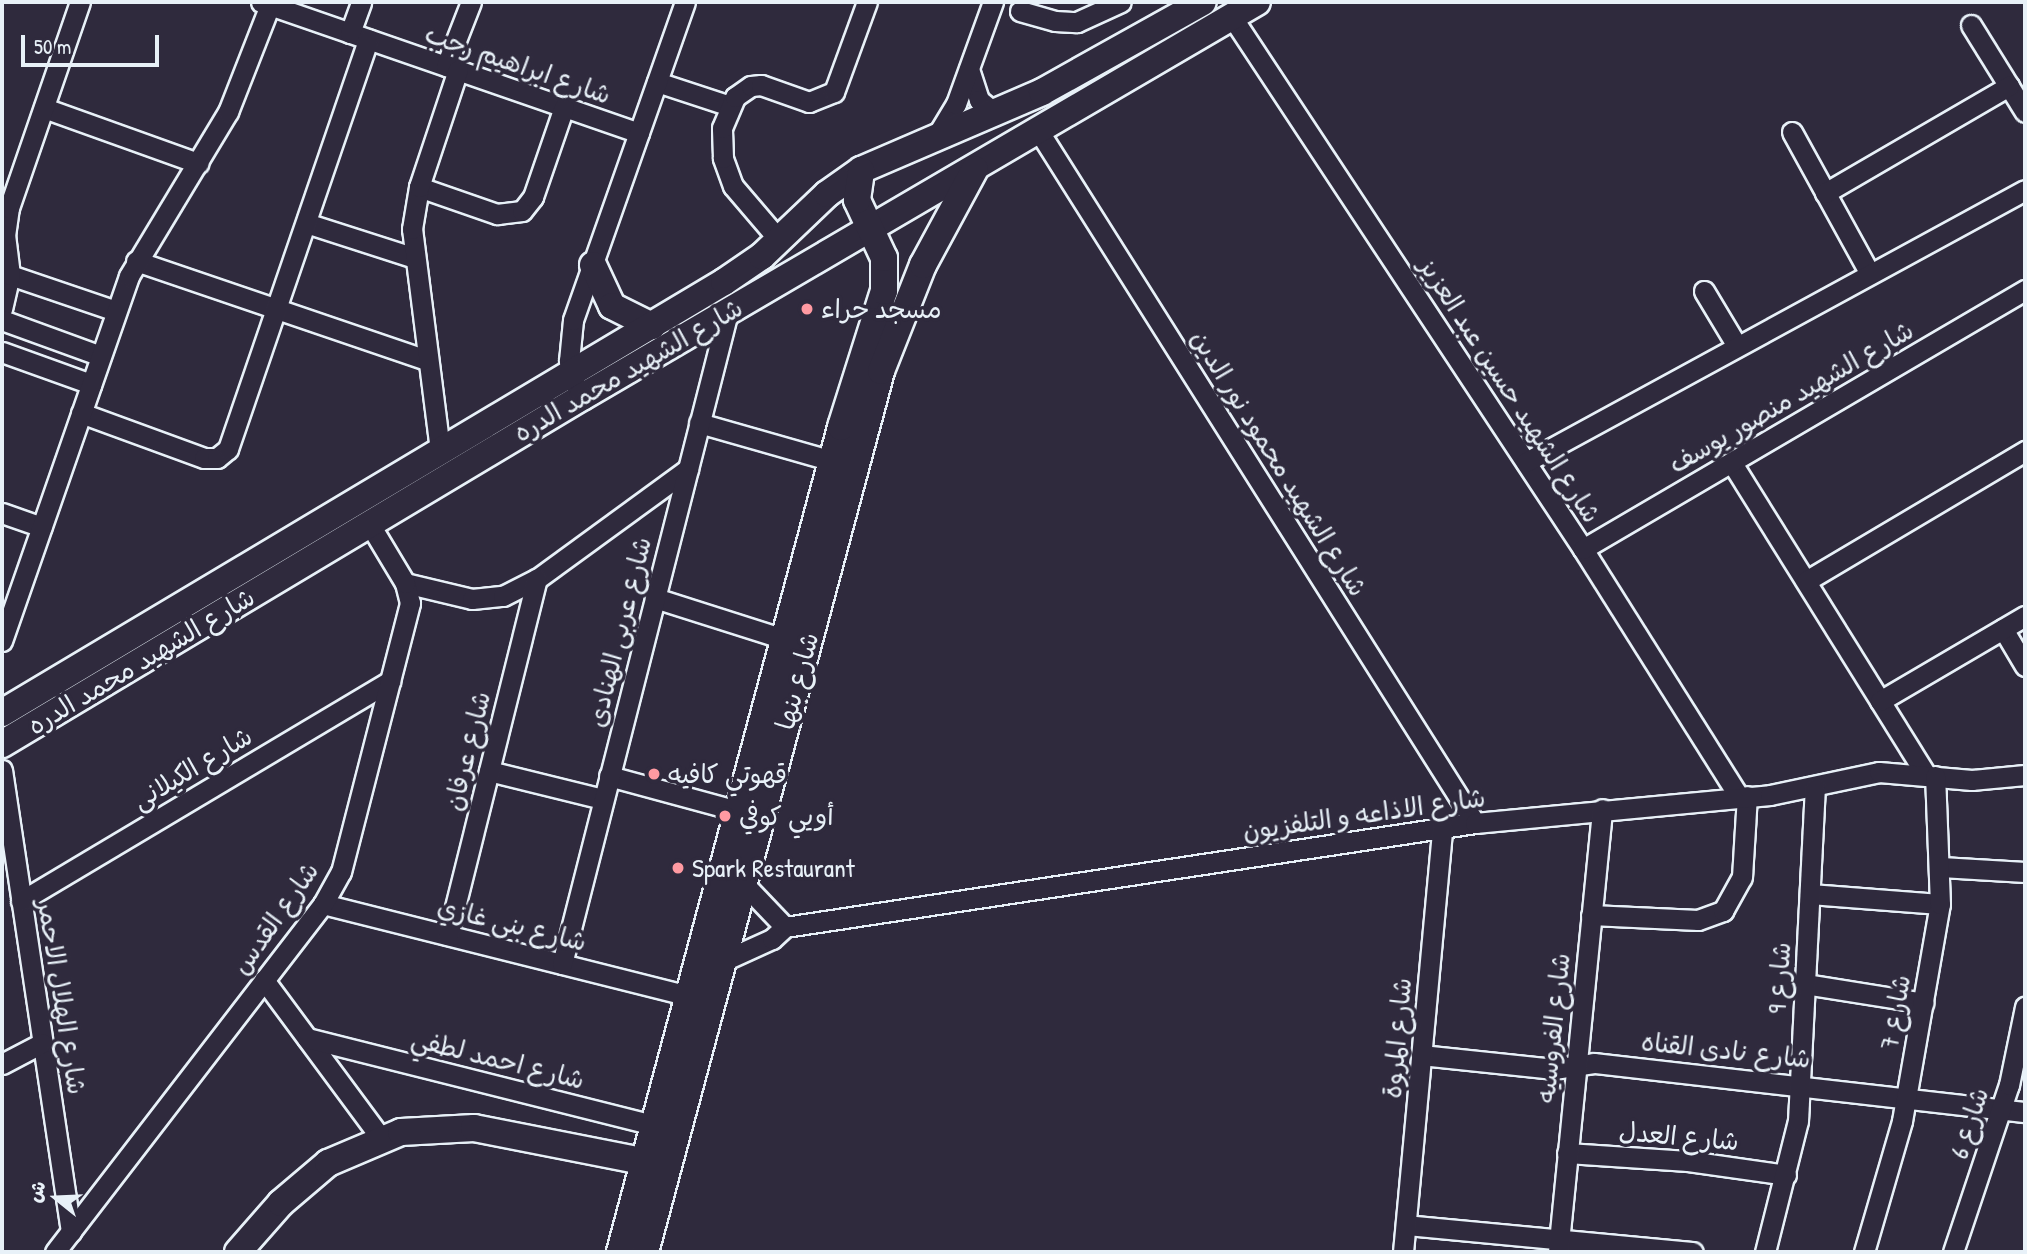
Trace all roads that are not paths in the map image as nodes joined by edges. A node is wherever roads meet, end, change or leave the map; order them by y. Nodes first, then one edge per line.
1 (80, 2) edge
2 (361, 2) edge
3 (471, 2) edge
4 (685, 2) edge
5 (867, 2) edge
6 (993, 2) edge
7 (1121, 2) edge
8 (1203, 2) edge
9 (1257, 2) edge
10 (265, 3) edge
11 (1091, 10) edge
12 (1020, 11) dead end
13 (1232, 17) junction
14 (1971, 25) dead end
15 (359, 36) junction
16 (452, 68) junction
17 (969, 69) junction
18 (1074, 76) junction
19 (657, 82) junction
20 (2009, 86) junction
21 (1088, 100) junction
22 (730, 106) junction
23 (564, 107) junction
24 (44, 108) junction
25 (2025, 112) edge
26 (996, 114) junction
27 (1038, 130) junction
28 (1792, 132) dead end
29 (639, 134) junction
30 (936, 137) junction
31 (198, 163) junction
32 (977, 165) junction
33 (861, 170) junction
34 (419, 187) junction
35 (2025, 190) edge
36 (1825, 193) junction
37 (306, 223) junction
38 (869, 228) junction
39 (780, 241) junction
40 (415, 258) junction
41 (136, 261) junction
42 (593, 265) junction
43 (7, 266) edge
44 (1870, 274) junction
45 (1704, 290) dead end
46 (2025, 290) edge
47 (2, 309) edge
48 (276, 309) junction
49 (116, 311) junction
50 (728, 312) junction
51 (2, 320) edge
52 (652, 327) junction
53 (1737, 346) junction
54 (2, 352) edge
55 (101, 356) junction
56 (427, 360) junction
57 (91, 384) junction
58 (576, 386) junction
59 (81, 413) junction
60 (699, 424) junction
61 (440, 450) junction
62 (2025, 451) edge
63 (832, 461) junction
64 (1526, 462) junction
65 (1732, 463) junction
66 (688, 469) junction
67 (2, 513) edge
68 (369, 523) junction
69 (42, 527) junction
70 (1583, 549) junction
71 (537, 579) junction
72 (1806, 581) junction
73 (405, 583) junction
74 (655, 598) junction
75 (2025, 616) edge
76 (2003, 629) junction
77 (783, 639) junction
78 (2, 641) edge
79 (2025, 666) edge
80 (390, 681) junction
81 (1880, 701) junction
82 (2, 713) edge
83 (2, 744) edge
84 (2, 770) edge
85 (489, 771) junction
86 (1930, 774) junction
87 (2025, 775) edge
88 (609, 776) junction
89 (1815, 787) junction
90 (1743, 796) junction
91 (603, 799) junction
92 (1602, 809) junction
93 (738, 811) junction
94 (1475, 823) junction
95 (1442, 828) junction
96 (1941, 867) junction
97 (2025, 872) edge
98 (742, 882) junction
99 (1810, 894) junction
100 (21, 901) junction
101 (323, 904) junction
102 (1940, 904) junction
103 (1591, 915) junction
104 (785, 927) junction
105 (448, 935) junction
106 (721, 962) junction
107 (562, 964) junction
108 (264, 980) junction
109 (1805, 984) junction
110 (688, 996) junction
111 (1923, 1003) junction
112 (2025, 1007) edge
113 (307, 1038) junction
114 (42, 1043) junction
115 (1421, 1055) junction
116 (2, 1064) edge
117 (1576, 1066) junction
118 (1800, 1084) junction
119 (1906, 1097) junction
120 (2001, 1110) junction
121 (2025, 1112) edge
122 (665, 1128) junction
123 (380, 1137) junction
124 (1567, 1153) junction
125 (656, 1164) junction
126 (1786, 1175) junction
127 (1406, 1225) junction
128 (71, 1232) junction
129 (1558, 1246) edge
130 (1644, 1250) edge
131 (55, 1252) edge
132 (238, 1252) edge
133 (620, 1252) edge
134 (645, 1252) edge
135 (1403, 1252) edge
136 (1693, 1252) edge
137 (1765, 1252) edge
138 (1864, 1252) edge
139 (1953, 1252) edge

1 - 24 street
2 - 15 street
3 - 16 street
4 - 19 street
5 - 22 street
6 - 17 street
7 - 11 street
8 - 18 main road, شارع الشهيد محمد الدره
9 - 13 main road, شارع الشهيد محمد الدره
10 - 15 street, شارع ابراهيم رجب
10 - 31 street
11 - 12 street
13 - 21 main road, شارع الشهيد محمد الدره
13 - 64 street, شارع الشهيد حسين عبد العزيز
14 - 20 street
15 - 16 street, شارع ابراهيم رجب
15 - 37 street
16 - 23 street, شارع ابراهيم رجب
16 - 34 street
17 - 26 street
17 - 30 street
18 - 21 main road
18 - 26 main road, شارع الشهيد محمد الدره
19 - 22 street
19 - 29 street
20 - 25 street
20 - 36 street
21 - 27 main road, شارع الشهيد محمد الدره
22 - 39 street
23 - 29 street, شارع ابراهيم رجب
23 - 34 street
24 - 31 street
24 - 43 street
26 - 30 main road, شارع الشهيد محمد الدره
27 - 32 main road, شارع الشهيد محمد الدره
27 - 94 street, شارع الشهيد محمود نور الدين
28 - 36 street
29 - 42 street
30 - 33 main road, شارع الشهيد محمد الدره
31 - 41 street
32 - 38 main road, شارع الشهيد محمد الدره
32 - 98 main road, شارع بنها
33 - 38 main road, شارع بنها
33 - 39 main road, شارع الشهيد محمد الدره
34 - 40 street
35 - 44 street
36 - 44 street
37 - 40 street
37 - 48 street
38 - 50 main road, شارع الشهيد محمد الدره
38 - 63 main road, شارع بنها
39 - 52 main road, شارع الشهيد محمد الدره
40 - 56 street
41 - 48 street
41 - 49 street
42 - 52 main road
42 - 58 street
43 - 47 street
43 - 49 street
44 - 53 street
45 - 53 street
46 - 65 street, شارع الشهيد منصور يوسف
48 - 56 street
48 - 59 street
49 - 55 street
50 - 58 main road, شارع الشهيد محمد الدره
50 - 60 street, شارع عربى الهنادى
51 - 55 street
52 - 58 main road, شارع الشهيد محمد الدره
53 - 64 street
54 - 57 street
55 - 57 street
56 - 61 street
57 - 59 street
58 - 61 main road, شارع الشهيد محمد الدره
58 - 68 main road, شارع الشهيد محمد الدره
59 - 69 street
60 - 63 street
60 - 66 street, شارع عربى الهنادى
61 - 82 main road, شارع الشهيد محمد الدره
62 - 72 street
63 - 77 main road, شارع بنها
64 - 70 street, شارع الشهيد حسين عبد العزيز
65 - 70 street, شارع الشهيد منصور يوسف
65 - 72 street
66 - 71 street
66 - 74 street, شارع عربى الهنادى
67 - 69 street
68 - 73 street, شارع القدس
68 - 83 main road, شارع الشهيد محمد الدره
69 - 78 street
70 - 90 street, شارع الشهيد حسين عبد العزيز
71 - 73 street
71 - 85 street, شارع عرفان
72 - 81 street
73 - 80 street, شارع القدس
74 - 77 street
74 - 88 street, شارع عربى الهنادى
75 - 76 street
76 - 79 street
76 - 81 street
77 - 93 main road, شارع بنها
80 - 100 street, شارع الكيلانى
80 - 101 street, شارع القدس
81 - 86 street
84 - 100 street, شارع الهلال الاحمر
85 - 91 street
85 - 105 street, شارع عرفان
86 - 87 street, شارع الاذاعه و التلفزيون
86 - 89 street, شارع الاذاعه و التلفزيون
86 - 96 street, شارع 7
88 - 91 street, شارع عربى الهنادى
88 - 93 street
89 - 90 street, شارع الاذاعه و التلفزيون
89 - 99 street, شارع 9
90 - 92 street, شارع الاذاعه و التلفزيون
90 - 103 street
91 - 107 street, شارع عربى الهنادى
92 - 94 street, شارع الاذاعه و التلفزيون
92 - 103 street, شارع الفروسيه
93 - 110 main road, شارع بنها
94 - 95 street, شارع الاذاعه و التلفزيون
95 - 104 street, شارع الاذاعه و التلفزيون
95 - 115 street, شارع المروة
96 - 97 street
96 - 102 street, شارع 7
98 - 104 street
98 - 106 main road, شارع بنها
99 - 102 street
99 - 109 street, شارع 9
100 - 114 street, شارع الهلال الاحمر
101 - 105 street, شارع بنى غازي
101 - 108 street, شارع القدس
102 - 111 street, شارع 7
103 - 117 street, شارع الفروسيه
104 - 106 street, شارع الاذاعه و التلفزيون
105 - 107 street, شارع بنى غازي
106 - 122 main road, شارع بنها
107 - 110 street, شارع بنى غازي
108 - 113 street
108 - 128 street, شارع القدس
109 - 111 street
109 - 118 street, شارع 9
110 - 122 main road, شارع بنها
111 - 119 street, شارع 7
112 - 120 street, شارع 6
113 - 122 street, شارع احمد لطفي
113 - 123 street
114 - 116 street
114 - 128 street, شارع الهلال الاحمر
115 - 117 street, شارع نادى القناه
115 - 127 street, شارع المروة
117 - 118 street, شارع نادى القناه
117 - 124 street, شارع الفروسيه
118 - 119 street, شارع نادى القناه
118 - 126 street, شارع 9
119 - 120 street, شارع نادى القناه
119 - 138 street, شارع 7
120 - 121 street, شارع نادى القناه
120 - 139 street, شارع 6
122 - 125 main road, شارع بنها
123 - 125 main road
123 - 132 main road
124 - 126 street, شارع العدل
124 - 129 street, شارع الفروسيه
125 - 133 main road, شارع بنها
125 - 134 main road, شارع بنها
126 - 137 street, شارع 9
127 - 129 street
127 - 135 street, شارع المروة
128 - 131 street, شارع القدس
129 - 130 street
130 - 136 street

